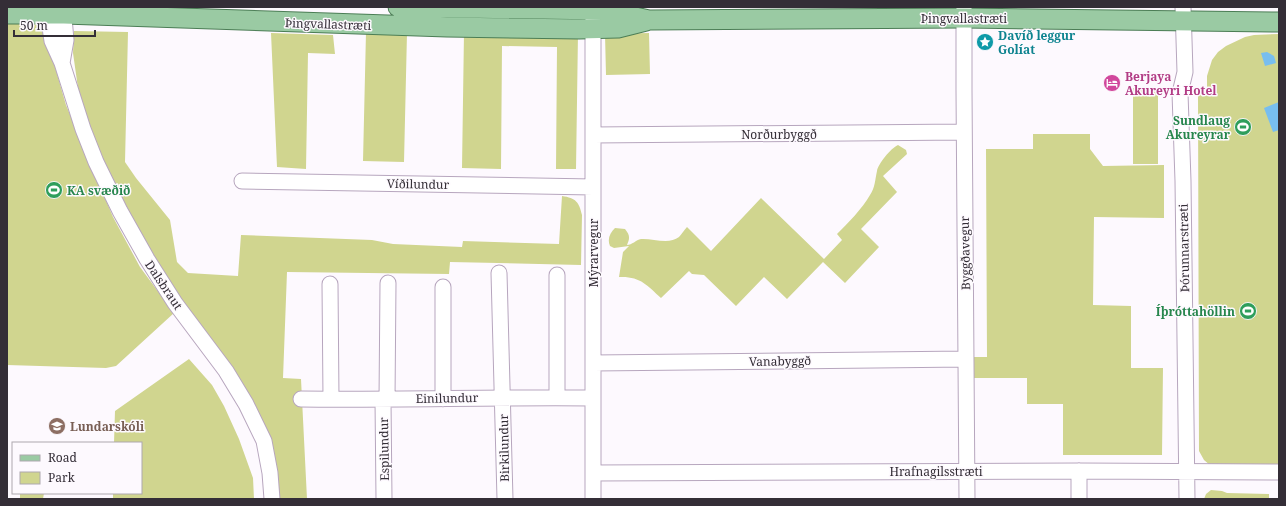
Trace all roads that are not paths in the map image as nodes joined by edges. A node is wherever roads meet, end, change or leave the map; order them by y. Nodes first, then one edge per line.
1 (398, 7) edge
2 (56, 11) edge
3 (964, 12) edge
4 (7, 14) edge
5 (1178, 14) edge
6 (593, 15) edge
7 (1279, 22) edge
8 (964, 132) junction
9 (593, 135) junction
10 (242, 182) dead end
11 (593, 187) junction
12 (499, 273) dead end
13 (557, 275) dead end
14 (388, 283) dead end
15 (330, 284) dead end
16 (443, 287) dead end
17 (966, 359) junction
18 (593, 363) junction
19 (503, 397) junction
20 (443, 398) junction
21 (557, 398) junction
22 (593, 398) junction
23 (301, 399) dead end
24 (331, 399) junction
25 (385, 400) junction
26 (967, 471) junction
27 (1079, 471) junction
28 (1188, 472) junction
29 (1279, 472) edge
30 (593, 473) junction
31 (272, 499) edge
32 (384, 499) edge
33 (504, 499) edge
34 (593, 499) edge
35 (967, 499) edge
36 (1079, 499) edge
37 (1187, 499) edge

1 - 6 main road, Þingvallastræti
2 - 4 main road, Þingvallastræti
2 - 6 main road, Þingvallastræti
2 - 31 street, Dalsbraut
3 - 5 main road, Þingvallastræti
3 - 6 main road, Þingvallastræti
3 - 8 street, Byggðavegur
5 - 7 main road, Þingvallastræti
5 - 28 street, Þórunnarstræti
6 - 9 street, Mýrarvegur
8 - 9 street, Norðurbyggð
8 - 17 street, Byggðavegur
9 - 11 street, Mýrarvegur
10 - 11 street, Víðilundur
11 - 18 street, Mýrarvegur
12 - 19 street, Birkilundur
13 - 21 street
14 - 25 street, Espilundur
15 - 24 street
16 - 20 street
17 - 18 street, Vanabyggð
17 - 26 street, Byggðavegur
18 - 22 street, Mýrarvegur
19 - 20 street, Einilundur
19 - 21 street, Einilundur
19 - 33 street, Birkilundur
20 - 25 street, Einilundur
21 - 22 street, Einilundur
22 - 30 street, Mýrarvegur
23 - 24 street, Einilundur
24 - 25 street, Einilundur
25 - 32 street, Espilundur
26 - 27 street, Hrafnagilsstræti
26 - 30 street, Hrafnagilsstræti
26 - 35 street, Byggðavegur
27 - 28 street, Hrafnagilsstræti
27 - 36 street
28 - 29 street, Hrafnagilsstræti
28 - 37 street, Þórunnarstræti
30 - 34 street, Mýrarvegur

